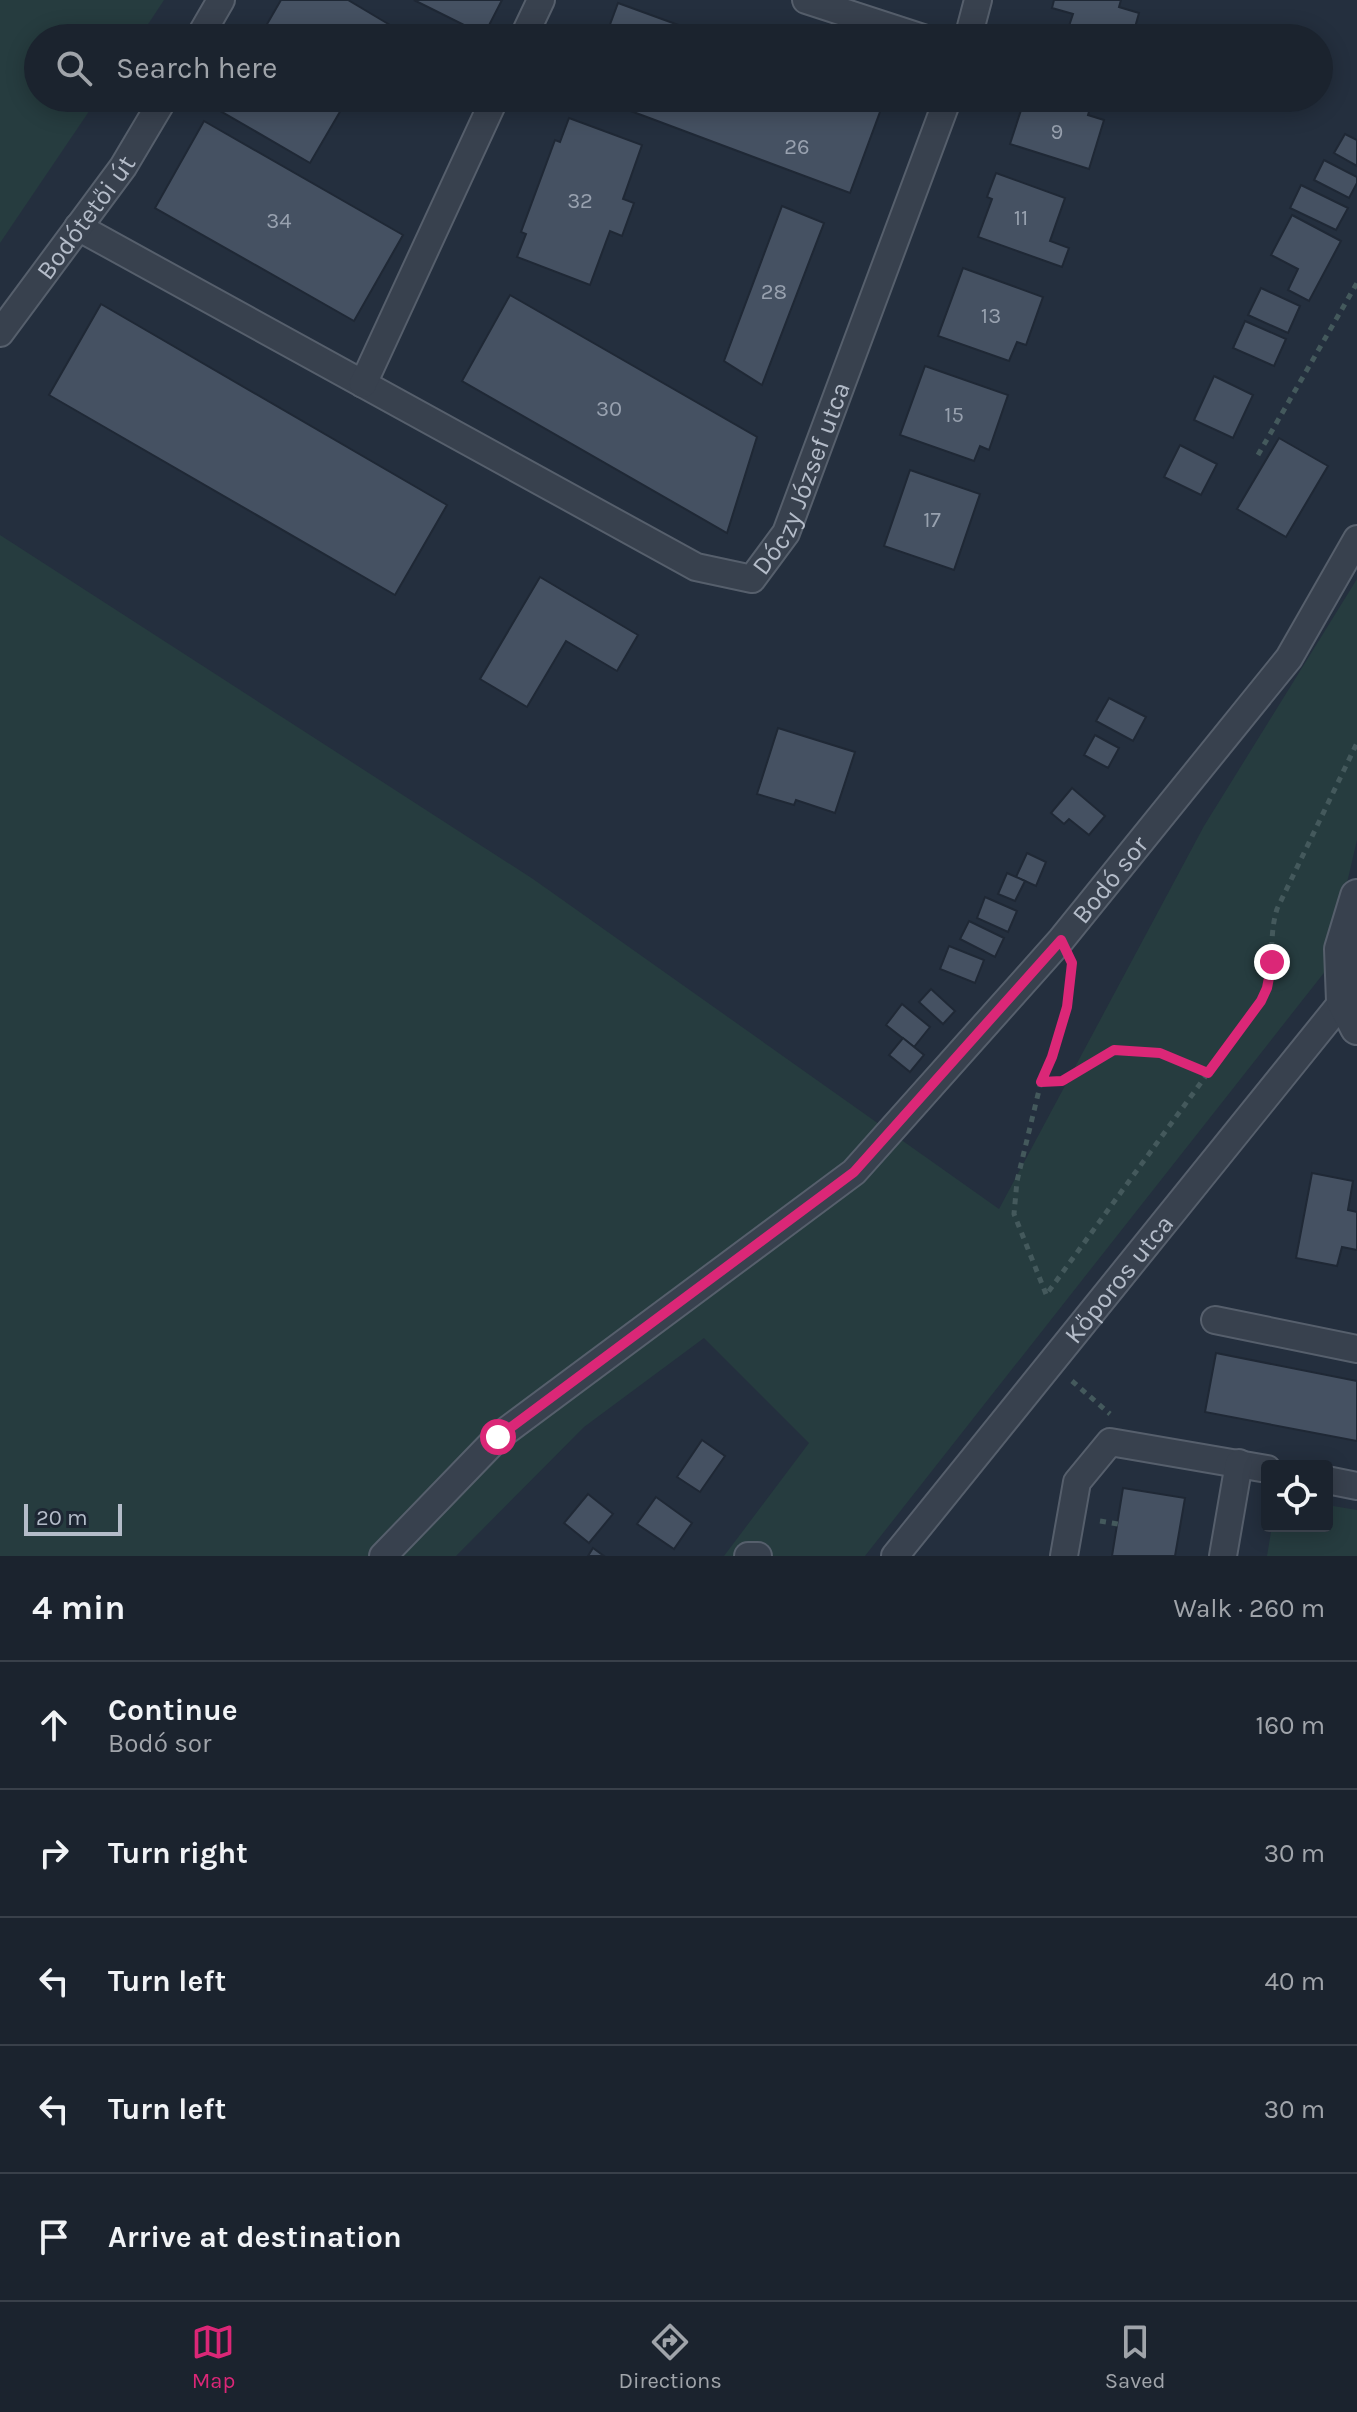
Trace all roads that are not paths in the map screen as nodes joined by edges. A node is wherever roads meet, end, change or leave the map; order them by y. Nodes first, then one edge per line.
1 (221, 0) edge
2 (541, 0) edge
3 (806, 0) edge
4 (978, 0) edge
5 (207, 24) edge
6 (530, 24) edge
7 (880, 24) edge
8 (972, 24) edge
9 (156, 112) edge
10 (489, 112) edge
11 (943, 112) edge
12 (78, 227) junction
13 (0, 333) edge
14 (363, 384) junction
15 (1357, 539) edge
16 (1357, 896) edge
17 (1350, 1015) edge
18 (1215, 1320) dead end
19 (1357, 1349) edge
20 (1239, 1463) junction
21 (1261, 1468) edge
22 (1333, 1481) edge
23 (1357, 1486) edge
24 (383, 1556) edge
25 (748, 1556) edge
26 (758, 1556) edge
27 (895, 1556) edge
28 (1064, 1556) edge
29 (1223, 1556) edge

1 - 5 street
2 - 6 street
3 - 7 street
4 - 8 street
9 - 12 street, Bodótetői út
10 - 14 street
11 - 14 street, Dóczy József utca
12 - 13 street, Bodótetői út
12 - 14 street, Dóczy József utca
15 - 24 street, Bodó sor
16 - 17 street
17 - 27 street, Kőporos utca
18 - 19 street
20 - 21 street
20 - 28 street
20 - 29 street
22 - 23 street
25 - 26 street

